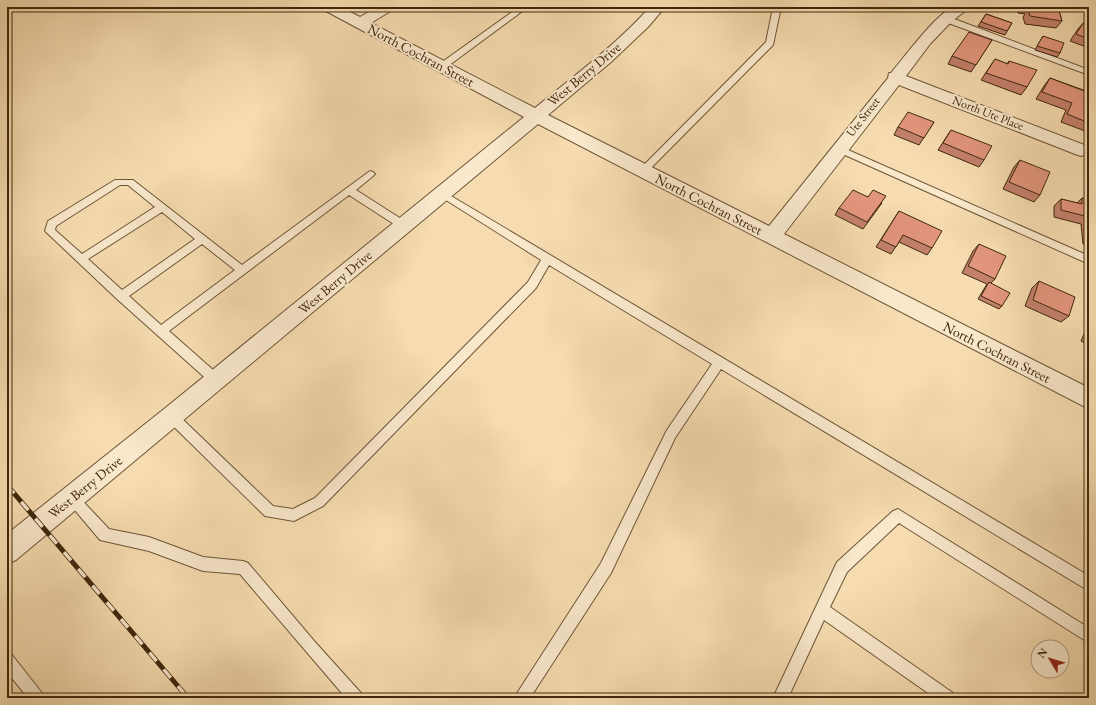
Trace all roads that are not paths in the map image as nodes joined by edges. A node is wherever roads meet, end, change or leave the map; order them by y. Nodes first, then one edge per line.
1 (329, 7) edge
2 (387, 7) edge
3 (524, 7) edge
4 (658, 7) edge
5 (776, 7) edge
6 (963, 7) edge
7 (946, 19) junction
8 (361, 23) junction
9 (441, 67) junction
10 (1089, 73) edge
11 (895, 77) junction
12 (535, 115) junction
13 (839, 149) junction
14 (1081, 150) dead end
15 (643, 170) junction
16 (370, 174) dead end
17 (349, 190) junction
18 (441, 193) junction
19 (162, 207) junction
20 (403, 225) junction
21 (772, 236) junction
22 (202, 239) junction
23 (547, 259) junction
24 (81, 260) junction
25 (1089, 260) edge
26 (242, 270) junction
27 (121, 296) junction
28 (161, 331) junction
29 (719, 362) junction
30 (216, 380) junction
31 (1089, 399) edge
32 (172, 417) junction
33 (72, 498) junction
34 (7, 551) edge
35 (1089, 584) edge
36 (821, 609) junction
37 (1089, 636) edge
38 (7, 660) edge
39 (36, 698) edge
40 (356, 698) edge
41 (521, 698) edge
42 (780, 698) edge
43 (948, 698) edge

1 - 8 street, North Cochran Street
2 - 8 street
3 - 9 lane
4 - 12 street, West Berry Drive
5 - 15 lane
6 - 7 street, Ute Street
7 - 10 lane
7 - 11 street, Ute Street
8 - 9 street, North Cochran Street
9 - 12 street, North Cochran Street
11 - 13 street, Ute Street
11 - 14 street, North Ute Place
12 - 15 street, North Cochran Street
12 - 18 street, West Berry Drive
13 - 21 street, Ute Street
13 - 25 lane
15 - 21 street, North Cochran Street
16 - 17 lane
17 - 20 lane
17 - 26 lane
18 - 20 street, West Berry Drive
18 - 23 lane
19 - 22 lane
19 - 24 lane
19 - 24 lane
20 - 30 street, West Berry Drive
21 - 31 street, North Cochran Street
22 - 26 lane
22 - 27 lane
23 - 29 lane
23 - 32 lane
24 - 27 lane
26 - 28 lane
27 - 28 lane
28 - 30 lane
29 - 35 lane
29 - 41 lane
30 - 32 street, West Berry Drive
32 - 33 street, West Berry Drive
33 - 34 street, West Berry Drive
33 - 40 lane
36 - 37 lane
36 - 42 lane
36 - 43 lane
38 - 39 lane

